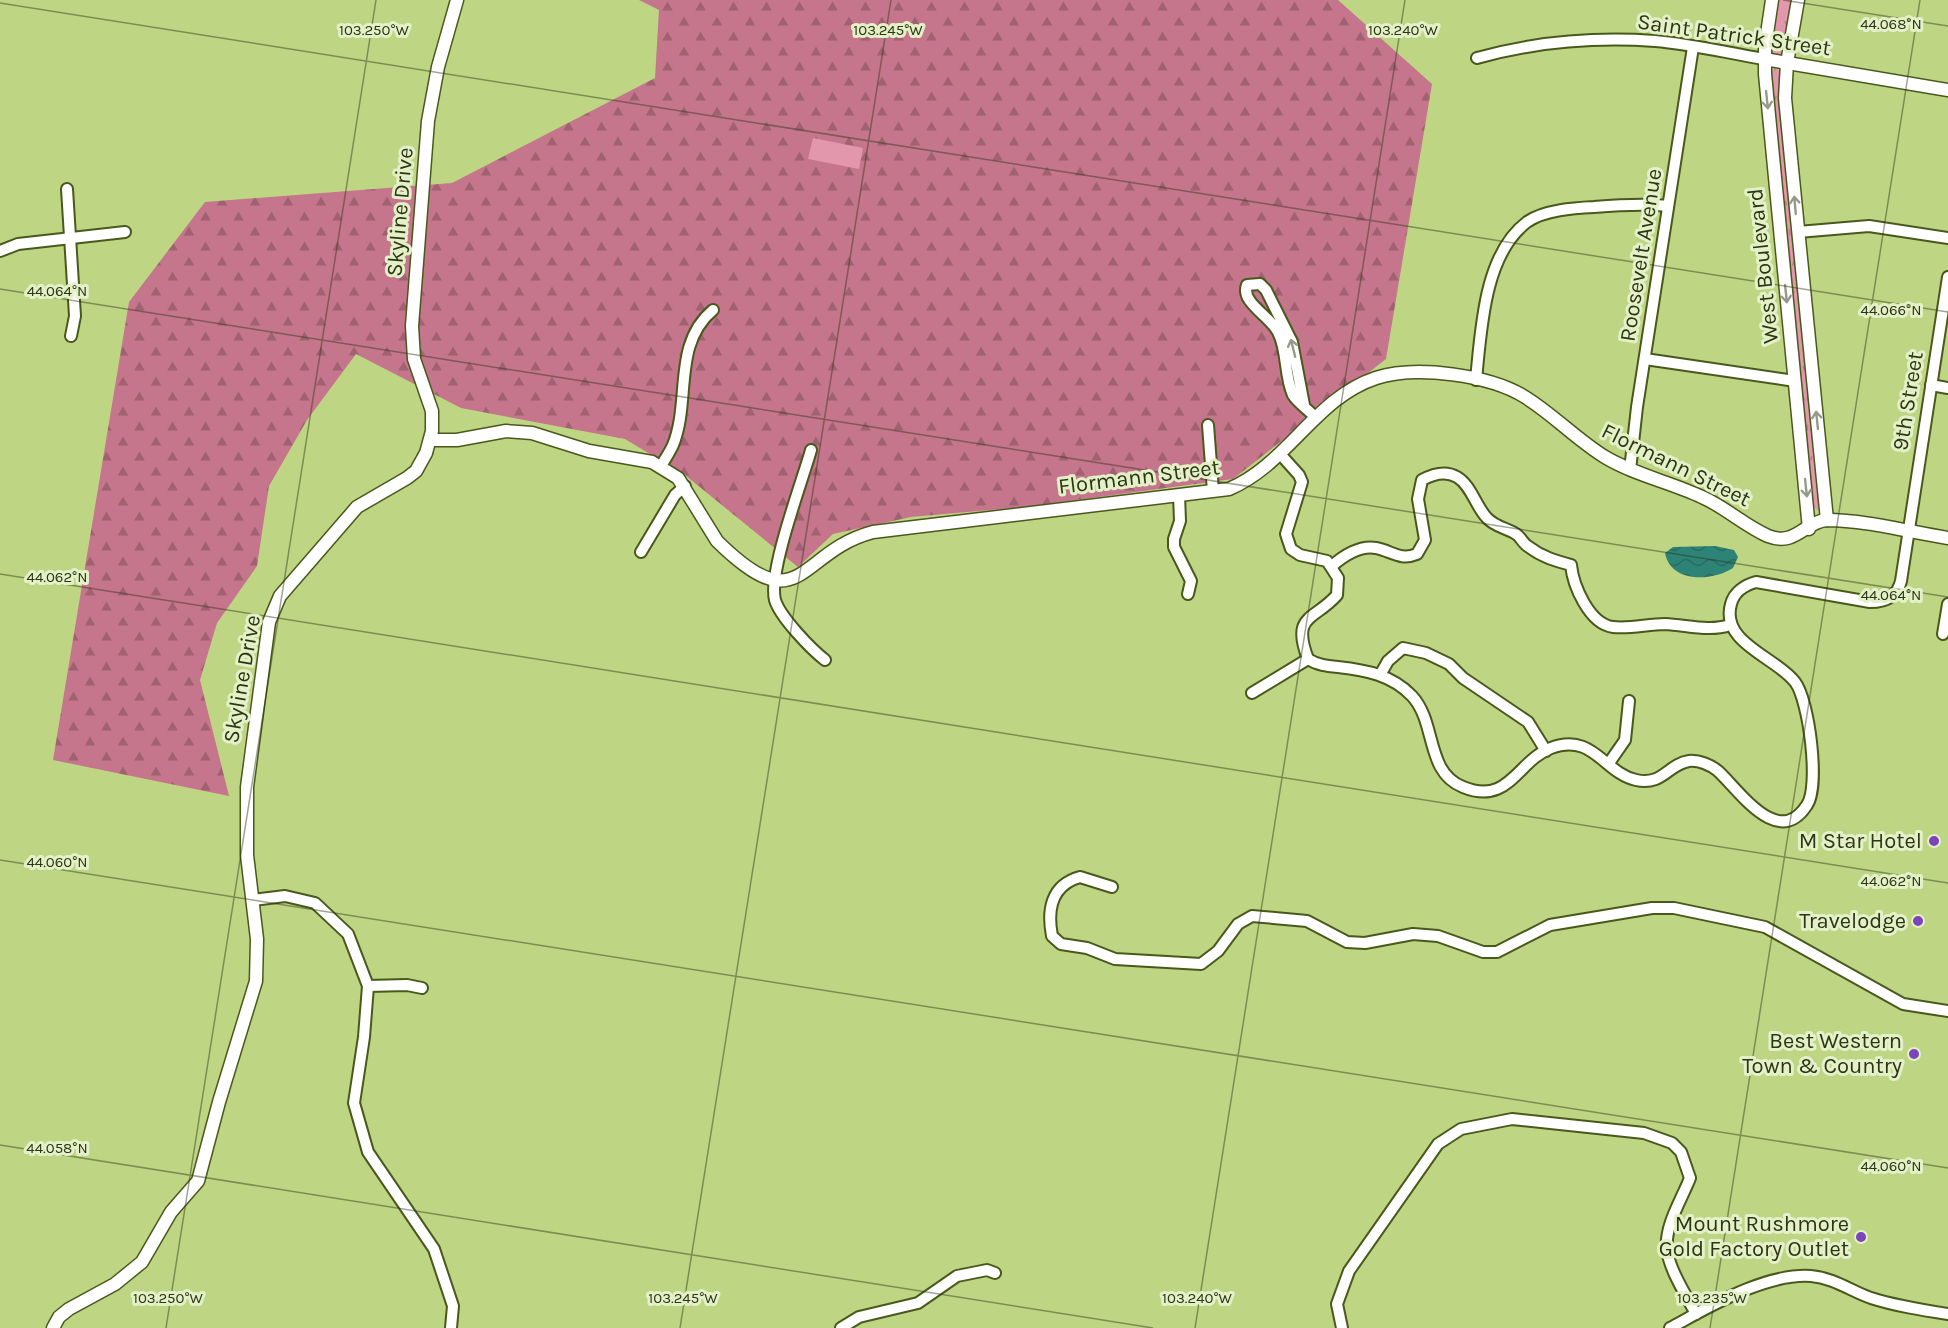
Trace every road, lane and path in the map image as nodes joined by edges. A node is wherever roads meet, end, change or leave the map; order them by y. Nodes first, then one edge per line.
1 (457, 0) edge
2 (1772, 0) edge
3 (1798, 0) edge
4 (1693, 47) junction
5 (1477, 58) dead end
6 (1764, 59) junction
7 (1787, 63) junction
8 (1948, 90) edge
9 (67, 189) dead end
10 (1668, 206) junction
11 (125, 232) dead end
12 (1798, 232) junction
13 (70, 237) junction
14 (1948, 238) edge
15 (0, 251) edge
16 (1948, 277) edge
17 (713, 310) dead end
18 (71, 336) dead end
19 (1645, 359) junction
20 (1476, 380) junction
21 (1795, 381) junction
22 (1931, 385) junction
23 (1948, 388) edge
24 (1304, 405) junction
25 (1316, 418) junction
26 (1208, 425) dead end
27 (430, 440) junction
28 (811, 450) dead end
29 (1281, 455) junction
30 (661, 466) junction
31 (1630, 470) junction
32 (685, 486) junction
33 (1213, 491) junction
34 (1179, 495) junction
35 (1827, 520) junction
36 (1809, 529) junction
37 (1907, 532) junction
38 (1948, 538) edge
39 (641, 552) dead end
40 (1332, 566) junction
41 (775, 581) junction
42 (1188, 594) dead end
43 (1948, 604) edge
44 (1730, 625) junction
45 (1943, 634) dead end
46 (1308, 659) junction
47 (825, 660) dead end
48 (1380, 675) junction
49 (1252, 693) dead end
50 (1629, 701) dead end
51 (1545, 751) junction
52 (1609, 763) junction
53 (1112, 887) dead end
54 (253, 900) junction
55 (368, 986) junction
56 (422, 988) dead end
57 (1948, 1011) edge
58 (994, 1273) dead end
59 (1696, 1314) junction
60 (1948, 1314) edge
61 (53, 1328) edge
62 (451, 1328) edge
63 (841, 1328) edge
64 (1342, 1328) edge
65 (1670, 1328) edge

1 - 27 street, Skyline Drive
2 - 6 street, West Boulevard
3 - 7 street, West Boulevard
4 - 5 street, Saint Patrick Street
4 - 6 street, Saint Patrick Street
4 - 10 street, Roosevelt Avenue
6 - 7 street, Saint Patrick Street
6 -> 21 street, West Boulevard
7 - 8 street, Saint Patrick Street
12 -> 7 street, West Boulevard
9 - 13 street
10 - 19 street, Roosevelt Avenue
10 - 20 street
11 - 13 street
12 - 14 street
35 -> 12 street, West Boulevard
13 - 15 street
13 - 18 street
16 - 22 street, 9th Street
17 - 30 street
19 - 21 street
19 - 31 street, Roosevelt Avenue
20 - 25 street, Flormann Street
20 - 31 street, Flormann Street
21 -> 36 street, West Boulevard
22 - 23 street
22 - 37 street, 9th Street
24 -> 24 street
24 - 25 street
25 - 29 street, Flormann Street
26 - 33 street
27 - 30 street
27 - 54 street, Skyline Drive
28 - 41 street
29 - 33 street, Flormann Street
29 - 40 street
30 - 32 street
31 - 36 street, Flormann Street
32 - 39 street
32 - 41 street
33 - 34 street, Flormann Street
34 - 41 street, Flormann Street
34 - 42 street
35 - 36 street, Flormann Street
35 - 37 street
37 - 38 street
37 - 44 street, 9th Street
40 - 44 street
40 - 46 street
41 - 47 street
43 - 45 street
44 - 52 street
46 - 48 street
46 - 49 street
48 - 51 street
48 - 51 street
50 - 52 street
51 - 52 street
53 - 57 street
54 - 55 street
54 - 61 street, Skyline Drive
55 - 56 street
55 - 62 street
58 - 63 street
59 - 60 street
59 - 64 street
59 - 65 street

